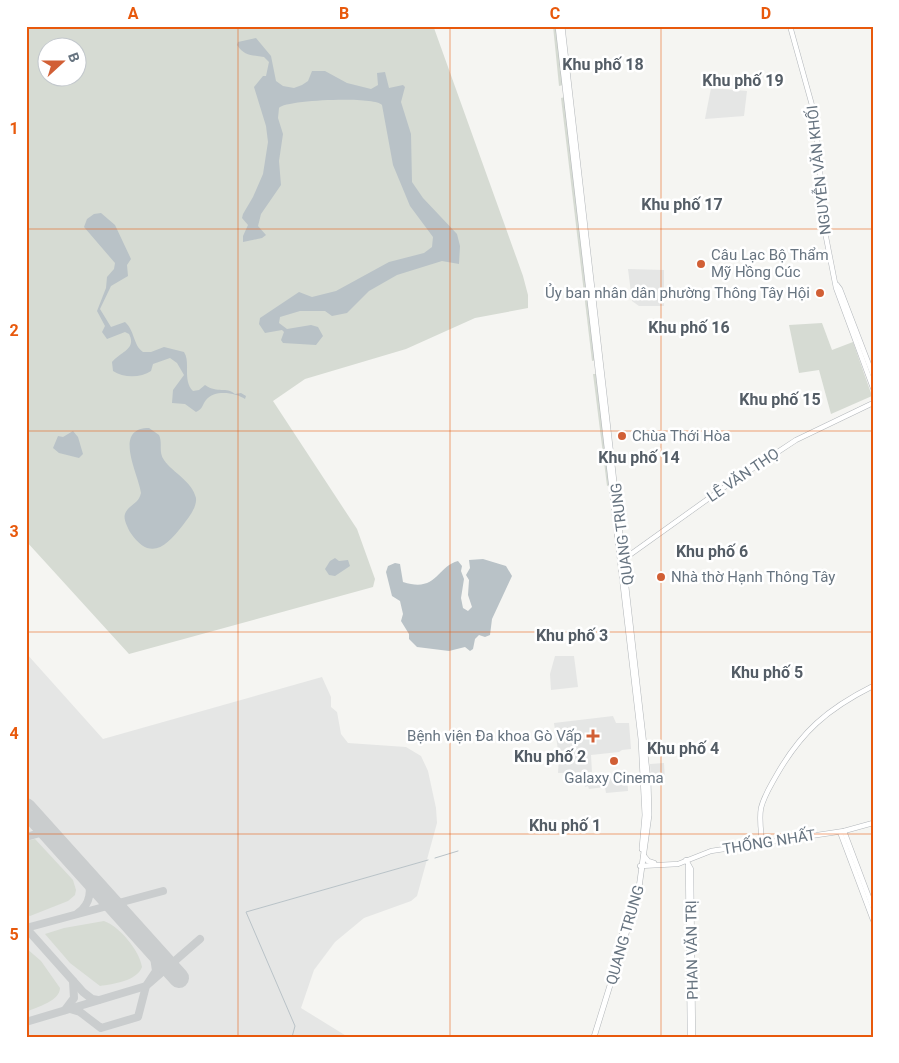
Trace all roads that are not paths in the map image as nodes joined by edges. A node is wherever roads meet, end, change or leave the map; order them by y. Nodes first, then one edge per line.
1 (560, 26) edge
2 (790, 26) edge
3 (837, 285) junction
4 (873, 375) edge
5 (873, 388) edge
6 (873, 399) edge
7 (871, 404) edge
8 (623, 560) junction
9 (873, 686) edge
10 (646, 770) junction
11 (873, 823) edge
12 (842, 831) junction
13 (762, 842) junction
14 (644, 856) junction
15 (687, 862) junction
16 (654, 863) junction
17 (642, 864) junction
18 (666, 864) junction
19 (873, 908) edge
20 (873, 920) edge
21 (592, 1037) edge
22 (691, 1037) edge

1 - 8 main road, QUANG TRUNG
2 - 3 street, NGUYỄN VĂN KHỐI
3 - 4 street, NGUYỄN VĂN KHỐI
3 - 5 street, NGUYỄN VĂN KHỐI
6 - 7 street
7 - 8 street, LÊ VĂN THỌ
8 - 10 main road, QUANG TRUNG
9 - 13 street
10 - 14 main road, QUANG TRUNG
10 - 17 main road, QUANG TRUNG
11 - 12 street, THỐNG NHẤT
12 - 13 street, THỐNG NHẤT
12 - 19 street
12 - 20 street
13 - 15 street, THỐNG NHẤT
14 - 16 main road
14 - 17 main road, QUANG TRUNG
15 - 18 street, THỐNG NHẤT
15 - 22 street, PHAN VĂN TRỊ
16 - 17 street, THỐNG NHẤT
16 - 18 street, THỐNG NHẤT
17 - 18 street, THỐNG NHẤT
17 - 21 main road, QUANG TRUNG

